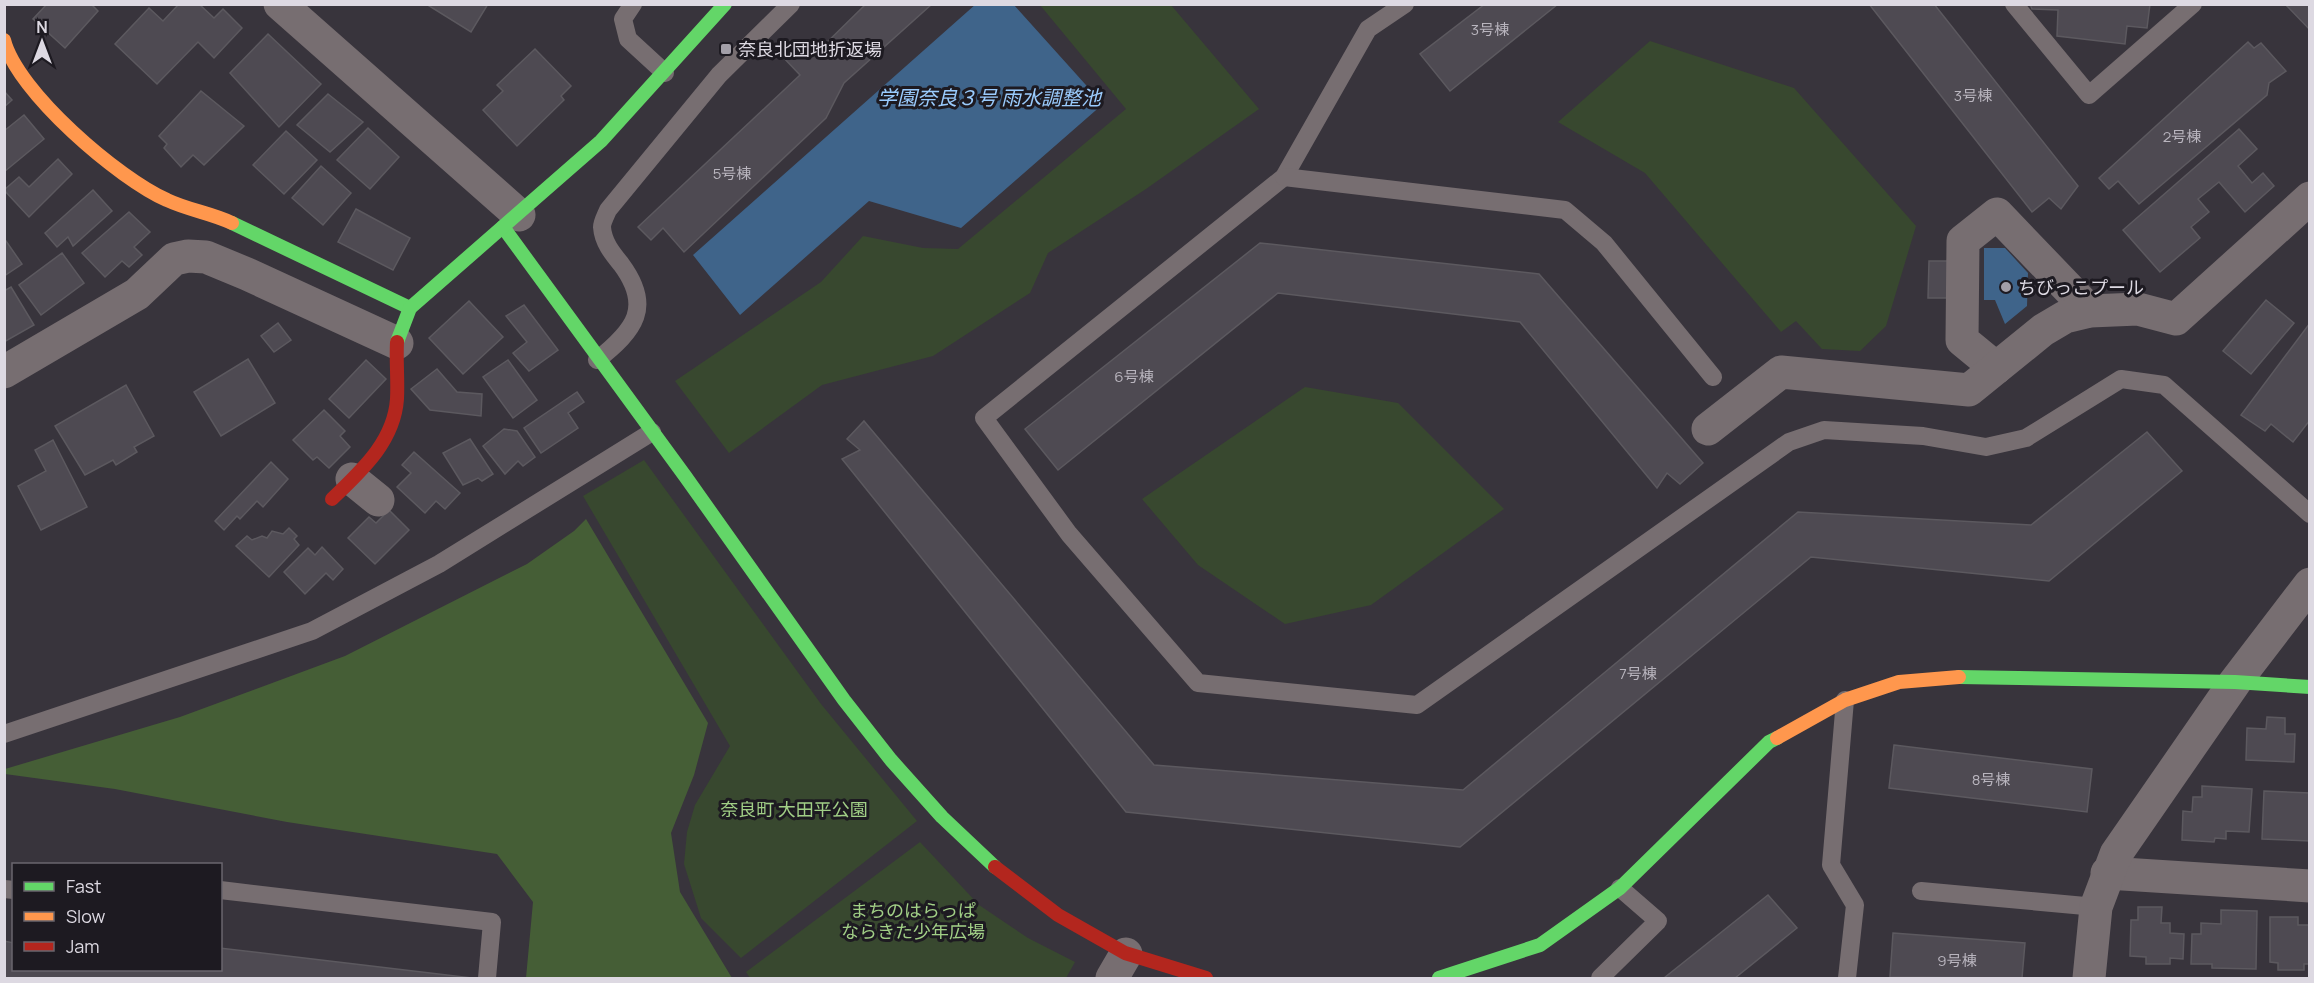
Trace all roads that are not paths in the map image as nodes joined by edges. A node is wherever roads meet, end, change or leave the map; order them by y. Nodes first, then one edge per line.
1 (280, 4) edge
2 (633, 4) edge
3 (725, 4) edge
4 (791, 4) edge
5 (1405, 4) edge
6 (2014, 4) edge
7 (2193, 4) edge
8 (4, 40) edge
9 (665, 73) junction
10 (1284, 177) junction
11 (2310, 198) edge
12 (511, 221) junction
13 (410, 308) junction
14 (2090, 311) junction
15 (397, 343) junction
16 (597, 360) junction
17 (1996, 368) junction
18 (4, 372) edge
19 (1713, 377) dead end
20 (1708, 429) dead end
21 (652, 432) junction
22 (342, 489) joint
23 (378, 500) dead end
24 (2310, 514) edge
25 (2310, 584) edge
26 (2235, 682) junction
27 (2310, 687) edge
28 (1845, 700) junction
29 (4, 734) edge
30 (2107, 873) junction
31 (2310, 886) edge
32 (1620, 888) junction
33 (222, 890) edge
34 (1921, 891) dead end
35 (2096, 907) junction
36 (1119, 966) edge
37 (487, 978) edge
38 (1206, 978) edge
39 (1439, 978) edge
40 (1600, 978) edge
41 (1846, 978) edge
42 (2089, 978) edge

1 - 12 street
2 - 9 lane
3 - 9 street
4 - 16 lane
5 - 10 lane
6 - 7 lane
8 - 13 street
9 - 12 street
10 - 19 lane
10 - 24 lane
11 - 14 street
12 - 13 street
12 - 16 street
13 - 15 street
14 - 17 street
14 - 17 street
15 - 18 street
15 - 22 street
16 - 21 street
17 - 20 street
21 - 29 lane
21 - 36 street
22 - 23 street
25 - 26 street
26 - 27 street
26 - 28 street
26 - 30 street
28 - 32 street
28 - 41 lane
30 - 31 street
30 - 35 street
32 - 39 street
32 - 40 lane
33 - 37 lane
34 - 35 lane
35 - 42 street
36 - 38 street

